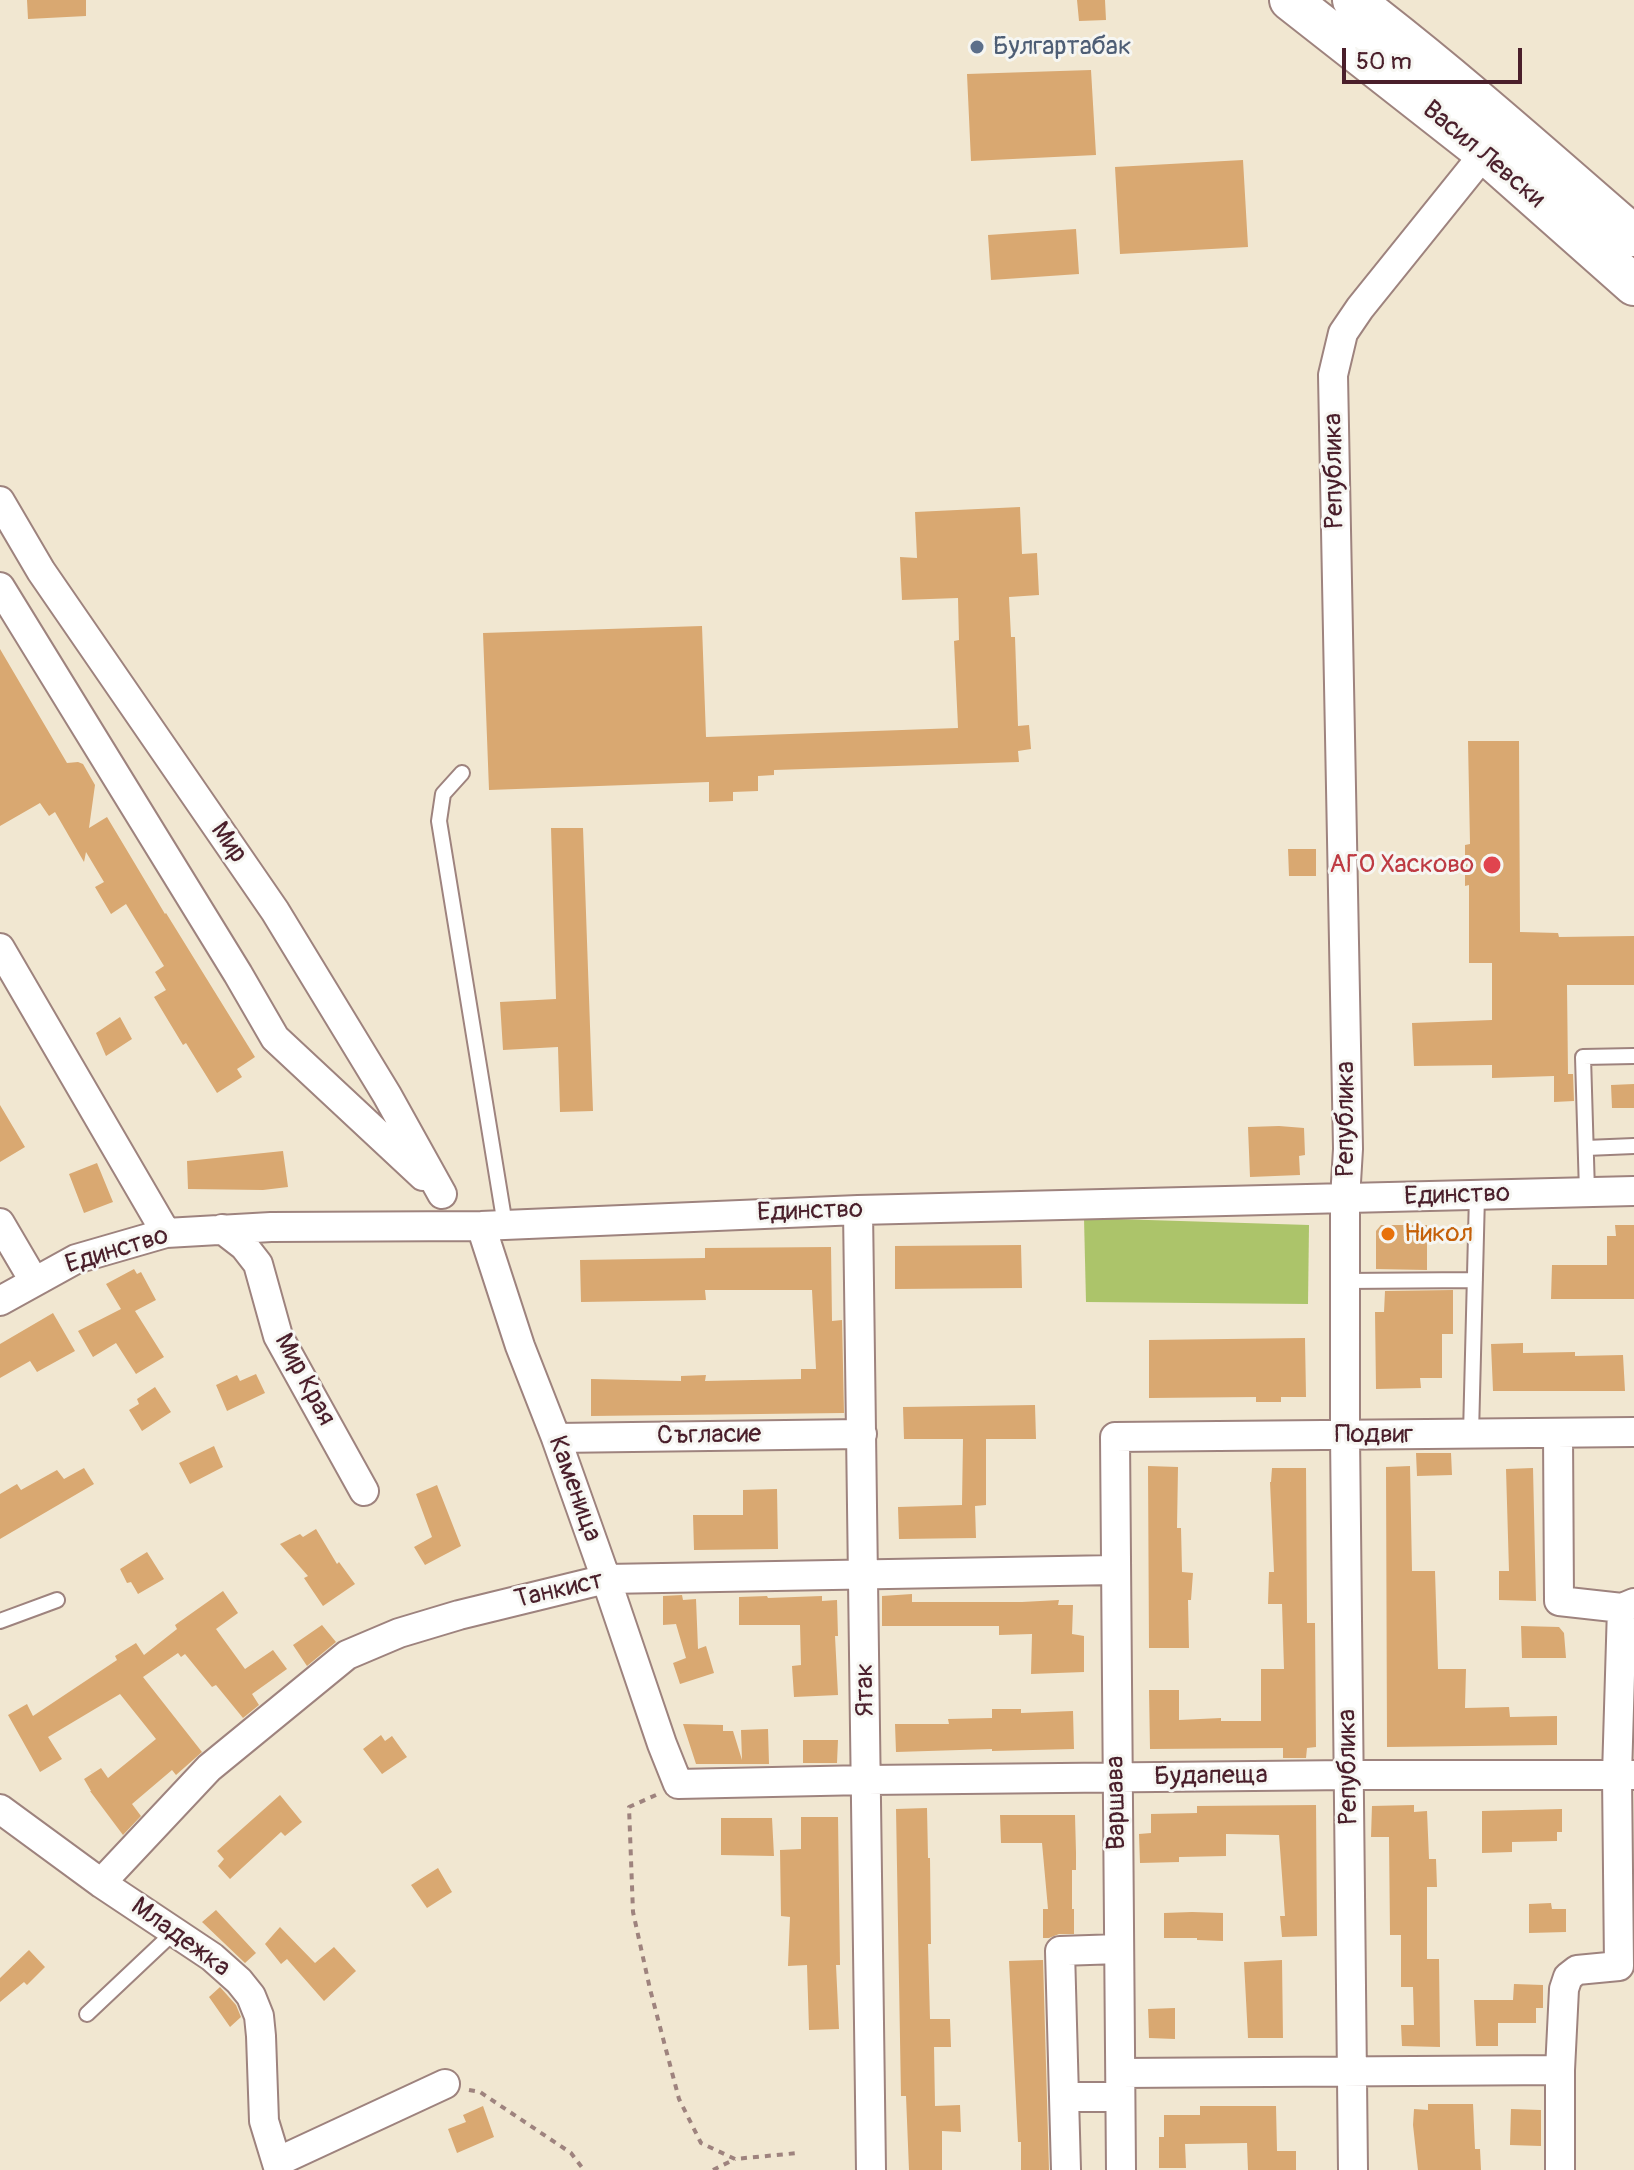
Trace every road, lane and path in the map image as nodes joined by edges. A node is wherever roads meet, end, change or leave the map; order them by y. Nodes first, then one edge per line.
1 (1290, 0) edge
2 (1353, 0) edge
3 (1496, 139) junction
4 (1634, 236) edge
5 (1634, 285) edge
6 (0, 501) edge
7 (0, 587) edge
8 (462, 773) dead end
9 (0, 948) edge
10 (1634, 1056) edge
11 (1634, 1146) edge
12 (1586, 1148) junction
13 (1634, 1191) edge
14 (1587, 1192) junction
15 (442, 1194) junction
16 (1477, 1195) junction
17 (1345, 1199) junction
18 (858, 1210) junction
19 (0, 1223) edge
20 (493, 1225) junction
21 (271, 1227) junction
22 (222, 1229) junction
23 (166, 1233) junction
24 (258, 1264) junction
25 (1475, 1280) junction
26 (34, 1281) junction
27 (1345, 1281) junction
28 (0, 1301) edge
29 (1634, 1432) edge
30 (1558, 1433) junction
31 (862, 1434) junction
32 (1471, 1434) junction
33 (1345, 1435) junction
34 (1115, 1437) joint
35 (556, 1438) junction
36 (364, 1491) dead end
37 (1115, 1570) junction
38 (864, 1574) junction
39 (606, 1579) junction
40 (57, 1600) dead end
41 (1628, 1605) edge
42 (0, 1621) edge
43 (1350, 1775) junction
44 (1626, 1775) edge
45 (1117, 1778) junction
46 (867, 1780) junction
47 (678, 1784) junction
48 (0, 1809) edge
49 (101, 1883) junction
50 (174, 1932) junction
51 (1119, 1949) junction
52 (1626, 1971) edge
53 (87, 2014) dead end
54 (1352, 2070) junction
55 (1560, 2070) junction
56 (445, 2084) joint
57 (1120, 2085) junction
58 (1064, 2097) junction
59 (798, 2153) dead end
60 (735, 2159) junction
61 (278, 2166) edge
62 (584, 2170) edge
63 (713, 2170) edge
64 (871, 2170) edge
65 (1066, 2170) edge
66 (1121, 2170) edge
67 (1353, 2170) edge
68 (1560, 2170) edge

1 - 3 main road, Васил Левски
2 - 3 main road, Васил Левски
3 - 4 main road, Васил Левски
3 - 5 main road, Васил Левски
3 - 17 street, Република
6 - 15 street, Мир
7 - 15 street, Мир
8 - 20 lane
9 - 23 street
10 - 12 lane
11 - 12 lane
12 - 14 lane
13 - 14 street, Единство
14 - 16 street, Единство
15 - 20 street, Мир
16 - 17 street, Единство
16 - 25 lane
17 - 18 street, Единство
17 - 27 street, Република
18 - 20 street, Единство
18 - 31 street, Ятак
19 - 26 street
20 - 21 street, Единство
20 - 35 street, Каменица
21 - 22 street, Единство
21 - 24 street
22 - 23 street, Единство
22 - 24 street, Мир Края
23 - 26 street, Единство
24 - 36 street, Мир Края
25 - 27 lane
25 - 32 lane
26 - 28 street, Единство
27 - 33 street, Република
29 - 30 street, Подвиг
30 - 32 street, Подвиг
30 - 41 street
31 - 35 street, Съгласие
31 - 38 street, Ятак
32 - 33 street, Подвиг
33 - 34 street, Подвиг
33 - 43 street, Република
34 - 37 street, Варшава
35 - 39 street, Каменица
37 - 38 street, Танкист
37 - 45 street, Варшава
38 - 39 street, Танкист
38 - 46 street, Ятак
39 - 47 street, Каменица
39 - 49 street, Танкист
40 - 42 lane
41 - 44 street
43 - 44 street, Будапеща
43 - 45 street, Будапеща
43 - 54 street, Република
44 - 52 street
45 - 46 street, Будапеща
45 - 51 street, Варшава
46 - 47 street, Будапеща
46 - 64 street, Ятак
47 - 60 path
48 - 49 street, Младежка
49 - 50 street, Младежка
50 - 53 lane
50 - 61 street, Младежка
51 - 57 street, Варшава
51 - 58 street
52 - 55 street
54 - 55 street
54 - 57 street
54 - 67 street, Република
55 - 68 street
56 - 61 street
56 - 62 path
57 - 58 street
57 - 66 street, Варшава
58 - 65 street
59 - 60 path
60 - 63 path

